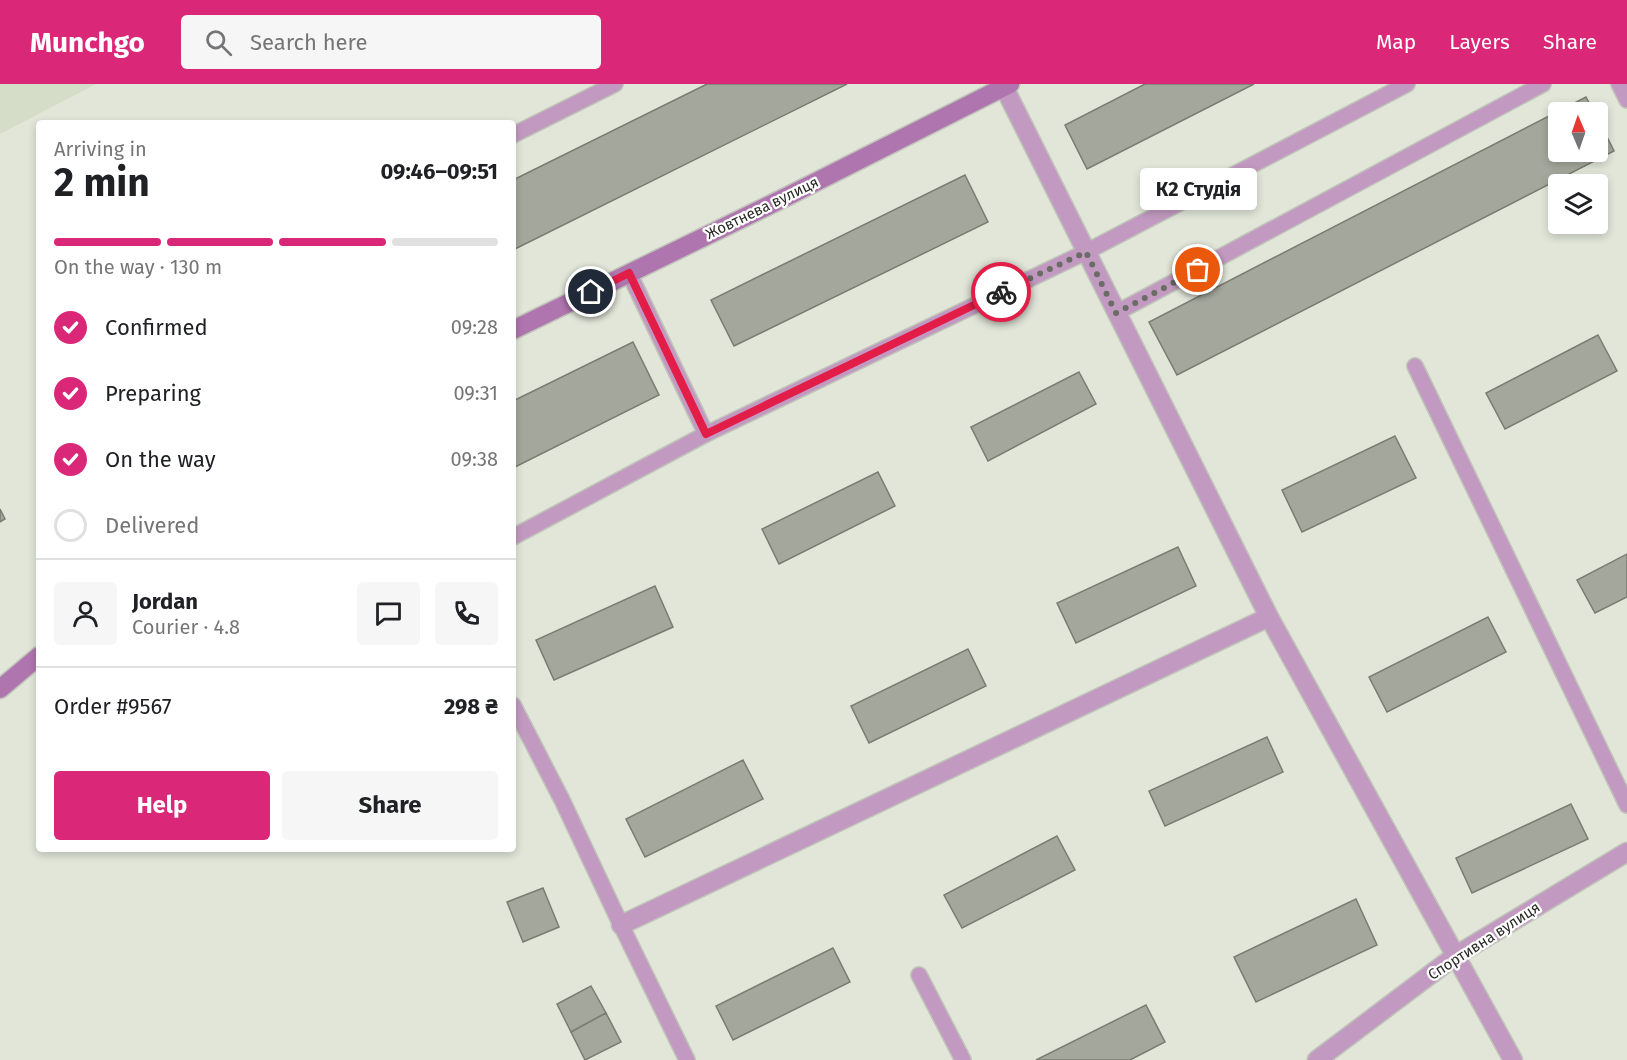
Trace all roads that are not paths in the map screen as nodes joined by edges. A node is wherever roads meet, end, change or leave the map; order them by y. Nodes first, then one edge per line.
1 (615, 84) edge
2 (1407, 84) edge
3 (1543, 84) edge
4 (1005, 85) edge
5 (516, 134) edge
6 (1086, 252) junction
7 (629, 273) junction
8 (1116, 313) junction
9 (516, 329) edge
10 (1415, 366) dead end
11 (706, 434) junction
12 (516, 535) edge
13 (1269, 617) junction
14 (36, 659) edge
15 (0, 689) edge
16 (516, 711) edge
17 (1627, 805) edge
18 (1627, 852) edge
19 (621, 925) junction
20 (1455, 956) junction
21 (919, 975) dead end
22 (687, 1060) edge
23 (963, 1060) edge
24 (1317, 1060) edge
25 (1513, 1060) edge

1 - 5 lane
2 - 6 lane
3 - 8 lane
4 - 6 street
4 - 7 main road, Жовтнева вулиця
6 - 8 street
6 - 11 lane
7 - 9 main road, Жовтнева вулиця
7 - 11 lane
8 - 13 street
10 - 17 lane
11 - 12 lane
13 - 19 street
13 - 20 street
14 - 15 main road
16 - 19 lane
18 - 20 street, Спортивна вулиця
19 - 22 lane
20 - 24 street, Спортивна вулиця
20 - 25 street
21 - 23 lane

